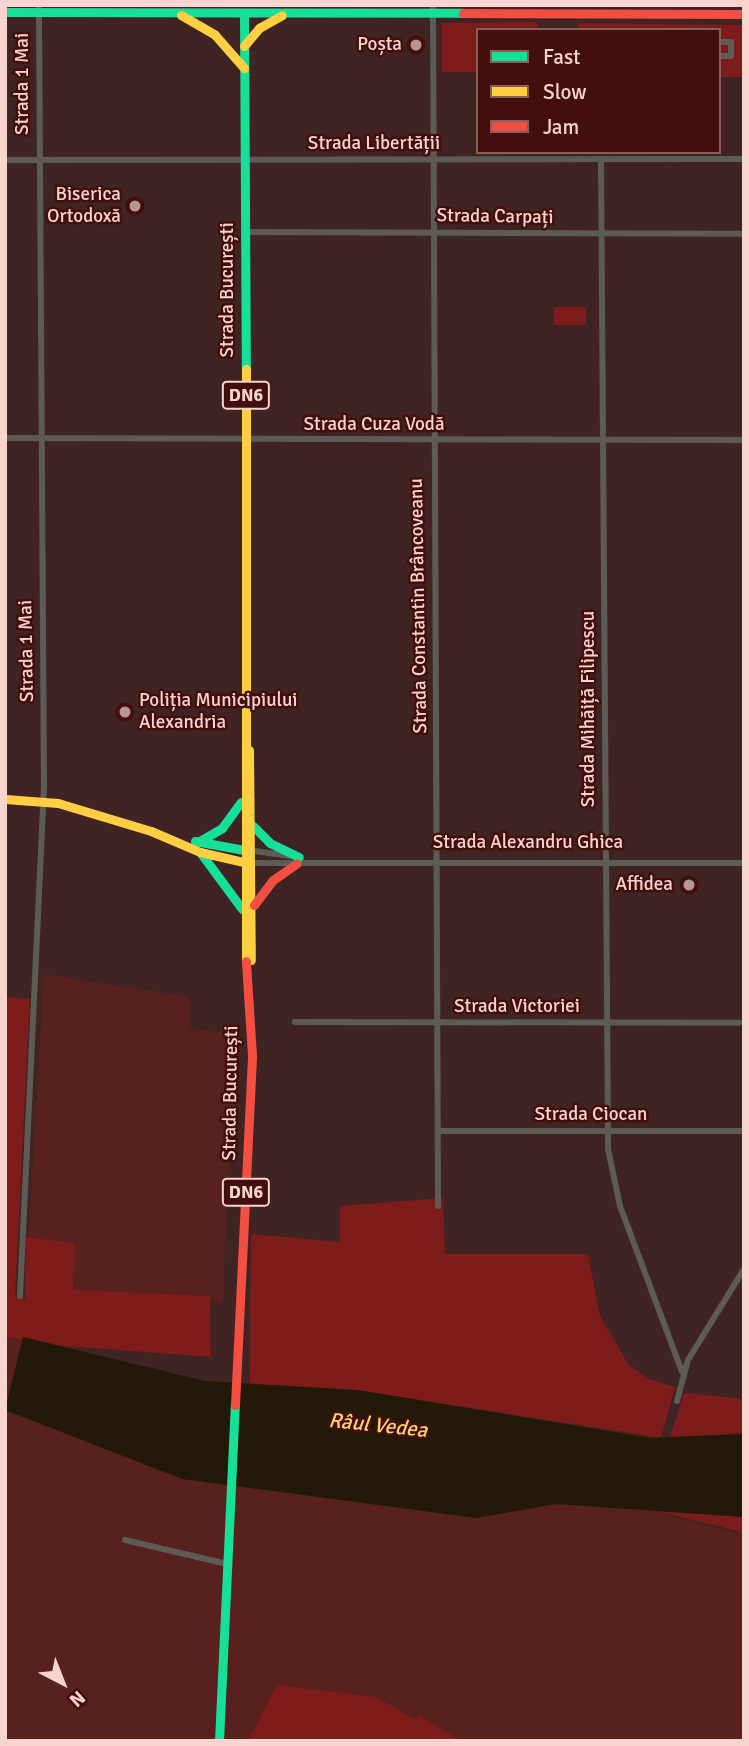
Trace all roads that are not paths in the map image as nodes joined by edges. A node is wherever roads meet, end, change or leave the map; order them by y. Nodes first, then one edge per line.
1 (201, 5) edge
2 (271, 5) edge
3 (39, 9) edge
4 (244, 9) edge
5 (433, 9) edge
6 (597, 9) edge
7 (5, 12) edge
8 (288, 13) junction
9 (178, 14) junction
10 (744, 14) edge
11 (721, 42) edge
12 (244, 46) junction
13 (721, 56) edge
14 (244, 68) junction
15 (601, 159) junction
16 (744, 159) edge
17 (5, 160) edge
18 (39, 160) junction
19 (246, 160) junction
20 (432, 160) junction
21 (246, 232) junction
22 (432, 232) junction
23 (601, 234) junction
24 (744, 234) edge
25 (5, 438) edge
26 (42, 438) junction
27 (744, 440) edge
28 (246, 441) junction
29 (433, 441) junction
30 (603, 441) junction
31 (248, 743) junction
32 (244, 796) junction
33 (5, 799) edge
34 (43, 800) junction
35 (253, 826) junction
36 (173, 839) junction
37 (198, 842) junction
38 (248, 850) junction
39 (200, 852) junction
40 (298, 860) junction
41 (438, 860) junction
42 (606, 861) junction
43 (248, 863) junction
44 (744, 863) edge
45 (253, 908) junction
46 (243, 912) junction
47 (250, 970) junction
48 (295, 1022) dead end
49 (607, 1022) junction
50 (438, 1023) junction
51 (739, 1023) dead end
52 (438, 1131) junction
53 (608, 1131) junction
54 (744, 1131) edge
55 (438, 1206) dead end
56 (744, 1269) edge
57 (20, 1296) dead end
58 (682, 1372) junction
59 (677, 1401) dead end
60 (125, 1540) dead end
61 (229, 1565) junction
62 (219, 1741) edge

1 - 9 main road
2 - 8 main road
3 - 7 main road
3 - 9 main road
3 - 18 street, Strada 1 Mai
4 - 8 main road
4 - 9 main road
4 - 12 main road, Strada București / DN6
5 - 6 main road
5 - 8 main road
5 - 20 street, Strada Constantin Brâncoveanu
6 - 10 main road
8 - 12 main road
9 - 14 main road
11 - 13 street
12 - 14 main road, Strada București / DN6
14 - 19 main road, Strada București / DN6
15 - 16 street, Strada Libertății
15 - 20 street, Strada Libertății
15 - 23 street, Strada Mihăiță Filipescu
17 - 18 street, Strada Libertății
18 - 19 street, Strada Libertății
18 - 26 street, Strada 1 Mai
19 - 20 street, Strada Libertății
19 - 21 main road, Strada București / DN6
20 - 22 street, Strada Constantin Brâncoveanu
21 - 22 street, Strada Carpați
21 - 28 main road, Strada București / DN6
22 - 23 street, Strada Carpați
22 - 29 street, Strada Constantin Brâncoveanu
23 - 24 street, Strada Carpați
23 - 30 street, Strada Mihăiță Filipescu
25 - 26 street, Strada Cuza Vodă
26 - 28 street, Strada Cuza Vodă
26 - 34 street, Strada 1 Mai
27 - 30 street, Strada Cuza Vodă
28 - 29 street, Strada Cuza Vodă
28 - 31 main road, Strada București / DN6
29 - 30 street, Strada Cuza Vodă
29 - 41 street, Strada Constantin Brâncoveanu
30 - 42 street, Strada Mihăiță Filipescu
31 - 32 main road, Strada București / DN6
31 - 35 main road, Strada București / DN6
32 - 37 main road
32 - 38 main road, Strada București / DN6
33 - 34 main road, Strada Alexandru Ghica
34 - 36 main road, Strada Alexandru Ghica
34 - 57 street, Strada 1 Mai
35 - 38 main road, Strada București / DN6
35 - 40 main road
36 - 37 main road, Strada Alexandru Ghica
36 - 39 main road, Strada Alexandru Ghica
37 - 38 main road, Strada Alexandru Ghica
38 - 40 street, Strada Alexandru Ghica
38 - 43 main road, Strada București / DN6
39 - 43 main road, Strada Alexandru Ghica
39 - 46 main road
40 - 41 street, Strada Alexandru Ghica
40 - 43 street, Strada Alexandru Ghica
40 - 45 main road
41 - 42 street, Strada Alexandru Ghica
41 - 50 street, Strada Constantin Brâncoveanu
42 - 44 street, Strada Alexandru Ghica
42 - 49 street, Strada Mihăiță Filipescu
43 - 45 main road, Strada București / DN6
43 - 46 main road, Strada București / DN6
45 - 47 main road, Strada București / DN6
46 - 47 main road, Strada București / DN6
47 - 61 main road, Strada București / DN6
48 - 50 street, Strada Victoriei
49 - 50 street, Strada Victoriei
49 - 51 street, Strada Victoriei
49 - 53 street, Strada Mihăiță Filipescu
50 - 52 street, Strada Constantin Brâncoveanu
52 - 53 street, Strada Ciocan
52 - 55 street, Strada Constantin Brâncoveanu
53 - 54 street, Strada Ciocan
53 - 58 street, Strada Mihăiță Filipescu
56 - 58 street
58 - 59 street
60 - 61 street
61 - 62 main road, DN6

